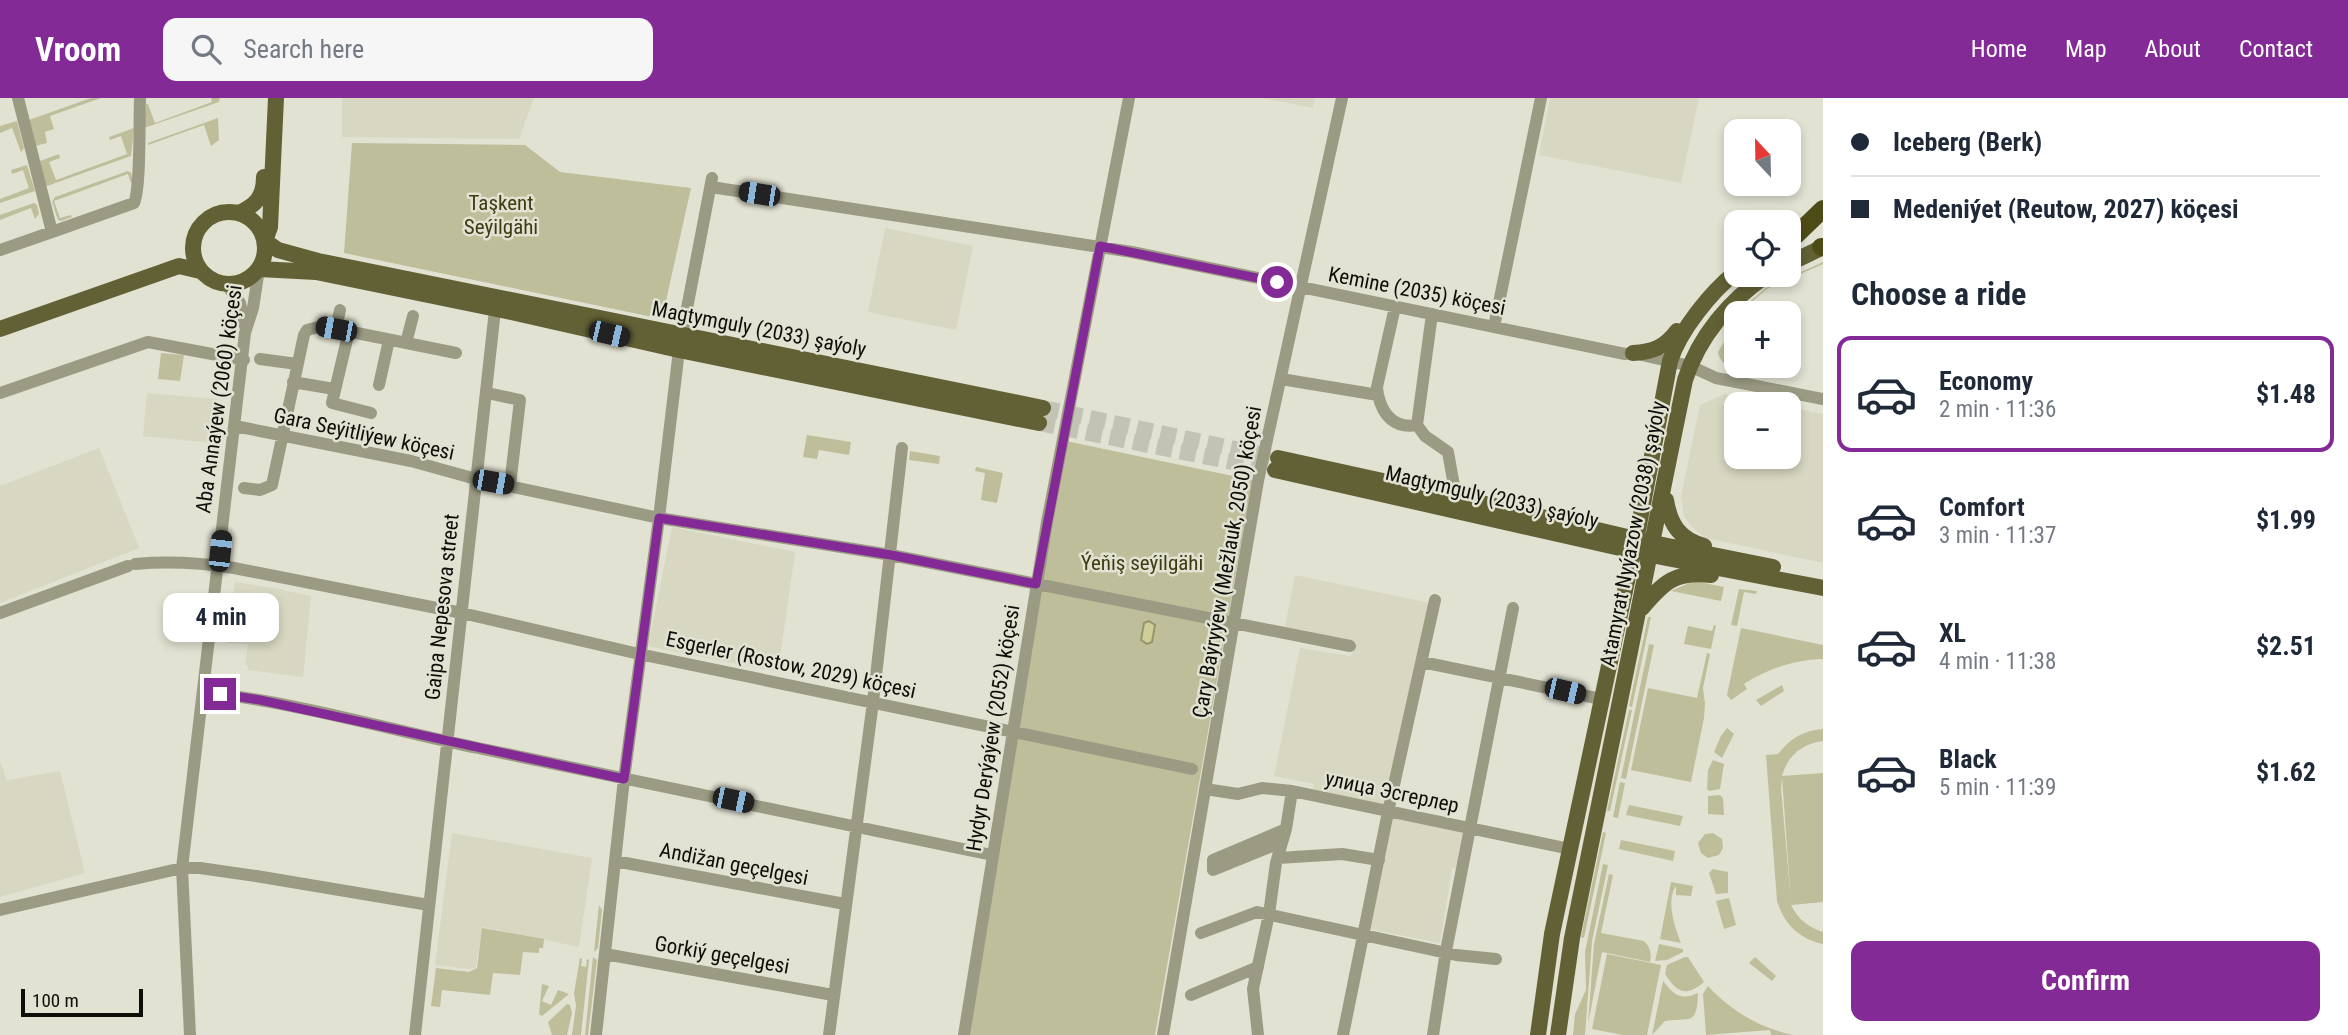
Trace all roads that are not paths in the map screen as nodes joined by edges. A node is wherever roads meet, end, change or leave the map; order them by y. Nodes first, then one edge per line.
1 (18, 98) edge
2 (140, 98) edge
3 (266, 98) edge
4 (276, 98) edge
5 (1129, 98) edge
6 (1342, 98) edge
7 (1541, 98) edge
8 (1823, 209) edge
9 (239, 214) junction
10 (1823, 223) edge
11 (1801, 230) edge
12 (52, 232) junction
13 (1801, 234) edge
14 (265, 241) junction
15 (193, 245) junction
16 (1100, 246) junction
17 (1822, 247) edge
18 (0, 250) edge
19 (1801, 258) edge
20 (259, 269) junction
21 (200, 271) junction
22 (1724, 282) edge
23 (226, 284) junction
24 (1750, 287) edge
25 (1301, 288) junction
26 (1714, 291) junction
27 (1395, 307) junction
28 (340, 310) dead end
29 (495, 310) junction
30 (1432, 314) junction
31 (413, 316) dead end
32 (0, 322) edge
33 (1494, 327) junction
34 (0, 329) edge
35 (342, 330) junction
36 (245, 333) junction
37 (389, 340) junction
38 (406, 343) junction
39 (680, 343) junction
40 (456, 353) dead end
41 (1633, 353) junction
42 (260, 359) dead end
43 (244, 360) junction
44 (1670, 361) junction
45 (297, 365) junction
46 (1690, 366) junction
47 (1281, 379) junction
48 (293, 382) junction
49 (379, 384) dead end
50 (334, 389) junction
51 (0, 393) edge
52 (486, 393) junction
53 (1378, 395) junction
54 (1823, 399) edge
55 (371, 412) dead end
56 (1041, 415) tunnel mouth
57 (1417, 425) junction
58 (235, 426) junction
59 (281, 435) junction
60 (902, 448) dead end
61 (476, 479) junction
62 (1665, 482) junction
63 (510, 485) junction
64 (244, 488) dead end
65 (1456, 497) junction
66 (659, 518) junction
67 (1635, 545) junction
68 (1652, 549) junction
69 (891, 555) junction
70 (1729, 563) junction
71 (218, 566) junction
72 (1823, 578) edge
73 (1036, 584) junction
74 (1823, 589) edge
75 (1435, 600) dead end
76 (1513, 608) dead end
77 (1640, 610) junction
78 (0, 613) edge
79 (462, 613) junction
80 (1233, 623) junction
81 (1350, 646) dead end
82 (639, 653) junction
83 (1422, 662) junction
84 (1498, 678) junction
85 (203, 692) junction
86 (1601, 699) junction
87 (873, 702) junction
88 (1012, 732) junction
89 (446, 741) junction
90 (1192, 769) dead end
91 (624, 779) junction
92 (1205, 789) junction
93 (1292, 790) junction
94 (1388, 811) junction
95 (855, 826) junction
96 (1470, 828) junction
97 (1284, 836) junction
98 (1570, 849) junction
99 (992, 855) junction
100 (1278, 858) junction
101 (1378, 860) junction
102 (615, 861) junction
103 (182, 868) junction
104 (845, 904) junction
105 (429, 905) junction
106 (0, 910) edge
107 (1269, 914) junction
108 (1201, 933) dead end
109 (1363, 936) junction
110 (1446, 951) junction
111 (605, 954) junction
112 (1496, 959) dead end
113 (1258, 967) junction
114 (833, 995) junction
115 (1191, 995) dead end
116 (190, 1035) edge
117 (415, 1035) edge
118 (596, 1035) edge
119 (829, 1035) edge
120 (964, 1035) edge
121 (1163, 1035) edge
122 (1258, 1035) edge
123 (1343, 1035) edge
124 (1433, 1035) edge
125 (1538, 1035) edge
126 (1558, 1035) edge

1 - 12 street
2 - 12 street
3 - 9 main road
4 - 14 main road
5 - 16 street, Hydyr Derýaýew (2052) köçesi
6 - 25 street, Çary Baýryýew (Mežlauk, 2050) köçesi
7 - 33 street
8 - 11 highway
9 - 14 main road
9 - 15 main road
10 - 13 main road
12 - 18 street
14 - 20 main road
14 - 39 main road, Magtymguly (2033) şaýoly
15 - 21 main road
15 - 32 main road
16 - 25 street, Kemine (2035) köçesi
16 - 39 street, Kemine (2035) köçesi
16 - 73 street, Hydyr Derýaýew (2052) köçesi
17 - 19 main road
20 - 23 main road
20 - 29 main road, Magtymguly (2033) şaýoly
20 - 36 street, Aba Annaýew (2060) köçesi
21 - 23 main road
21 - 34 main road
22 - 26 main road, Atamyrat Nyýazow (2038) şaýoly
23 - 36 street
24 - 46 main road, Atamyrat Nyýazow (2038) şaýoly
25 - 27 street, Kemine (2035) köçesi
25 - 47 street, Çary Baýryýew (Mežlauk, 2050) köçesi
26 - 41 main road
26 - 44 main road, Atamyrat Nyýazow (2038) şaýoly
27 - 30 street, Kemine (2035) köçesi
27 - 53 street
28 - 35 street
29 - 39 main road, Magtymguly (2033) şaýoly
29 - 52 street, Gaipa Nepesova street
30 - 33 street, Kemine (2035) köçesi
30 - 57 street
31 - 38 street
33 - 41 street, Kemine (2035) köçesi
35 - 37 street
35 - 45 street
35 - 50 street
36 - 43 street, Aba Annaýew (2060) köçesi
37 - 38 street
37 - 49 street
38 - 40 street
39 - 56 main road, Magtymguly (2033) şaýoly
39 - 66 street
41 - 44 street, Kemine (2035) köçesi
42 - 45 street
43 - 51 street
43 - 58 street, Aba Annaýew (2060) köçesi
44 - 46 street, Kemine (2035) köçesi
44 - 67 main road, Atamyrat Nyýazow (2038) şaýoly
45 - 48 street
46 - 54 street, Kemine (2035) köçesi
46 - 62 main road, Atamyrat Nyýazow (2038) şaýoly
47 - 53 street
47 - 80 street, Çary Baýryýew (Mežlauk, 2050) köçesi
48 - 50 street
48 - 59 street
50 - 55 street
52 - 61 street, Gaipa Nepesova street
52 - 63 street
53 - 57 street
57 - 65 street
58 - 59 street, Gara Seýitliýew köçesi
58 - 71 street, Aba Annaýew (2060) köçesi
59 - 61 street, Gara Seýitliýew köçesi
59 - 64 street
60 - 69 street
61 - 63 street, Gara Seýitliýew köçesi
61 - 79 street, Gaipa Nepesova street
62 - 68 main road, Atamyrat Nyýazow (2038) şaýoly
62 - 70 main road
63 - 66 street, Gara Seýitliýew köçesi
65 - 67 main road, Magtymguly (2033) şaýoly
65 - 67 main road, Magtymguly (2033) şaýoly
66 - 69 street, Gara Seýitliýew köçesi
66 - 82 street
67 - 68 main road, Magtymguly (2033) şaýoly
67 - 86 main road, Atamyrat Nyýazow (2038) şaýoly
68 - 70 main road, Magtymguly (2033) şaýoly
68 - 77 main road, Atamyrat Nyýazow (2038) şaýoly
69 - 73 street, Gara Seýitliýew köçesi
69 - 87 street
70 - 72 main road, Magtymguly (2033) şaýoly
70 - 74 main road, Magtymguly (2033) şaýoly
70 - 77 main road
71 - 78 street, Esgerler (Rostow, 2029) köçesi
71 - 79 street, Esgerler (Rostow, 2029) köçesi
71 - 85 street, Aba Annaýew (2060) köçesi
73 - 80 street, Gara Seýitliýew köçesi
73 - 88 street, Hydyr Derýaýew (2052) köçesi
75 - 83 street
76 - 84 street
77 - 126 main road, Atamyrat Nyýazow (2038) şaýoly
79 - 82 street, Esgerler (Rostow, 2029) köçesi
79 - 89 street, Gaipa Nepesova street
80 - 81 street, Gara Seýitliýew köçesi
80 - 92 street, Çary Baýryýew (Mežlauk, 2050) köçesi
82 - 87 street, Esgerler (Rostow, 2029) köçesi
82 - 91 street
83 - 84 street
83 - 94 street
84 - 86 street
84 - 96 street
85 - 89 street
85 - 103 street, Aba Annaýew (2060) köçesi
86 - 98 main road, Atamyrat Nyýazow (2038) şaýoly
87 - 88 street, Esgerler (Rostow, 2029) köçesi
87 - 95 street
88 - 90 street, Esgerler (Rostow, 2029) köçesi
88 - 99 street, Hydyr Derýaýew (2052) köçesi
89 - 91 street
89 - 105 street, Gaipa Nepesova street
91 - 95 street
91 - 102 street
92 - 93 street, улица Эсгерлер
92 - 121 street, Çary Baýryýew (Mežlauk, 2050) köçesi
93 - 94 street, улица Эсгерлер
93 - 97 street
94 - 96 street, улица Эсгерлер
94 - 101 street
95 - 99 street
95 - 104 street
96 - 98 street, улица Эсгерлер
96 - 110 street
97 - 97 street
97 - 100 street
98 - 125 main road, Atamyrat Nyýazow (2038) şaýoly
99 - 120 street, Hydyr Derýaýew (2052) köçesi
100 - 101 street
100 - 107 street
101 - 109 street
102 - 104 street, Andižan geçelgesi
102 - 111 street
103 - 105 street
103 - 106 street
103 - 116 street, Aba Annaýew (2060) köçesi
104 - 114 street
105 - 117 street, Gaipa Nepesova street
107 - 108 street
107 - 109 street
107 - 113 street
109 - 110 street
109 - 123 street
110 - 112 street
110 - 124 street
111 - 114 street, Gorkiý geçelgesi
111 - 118 street
113 - 115 street
113 - 122 street
114 - 119 street

